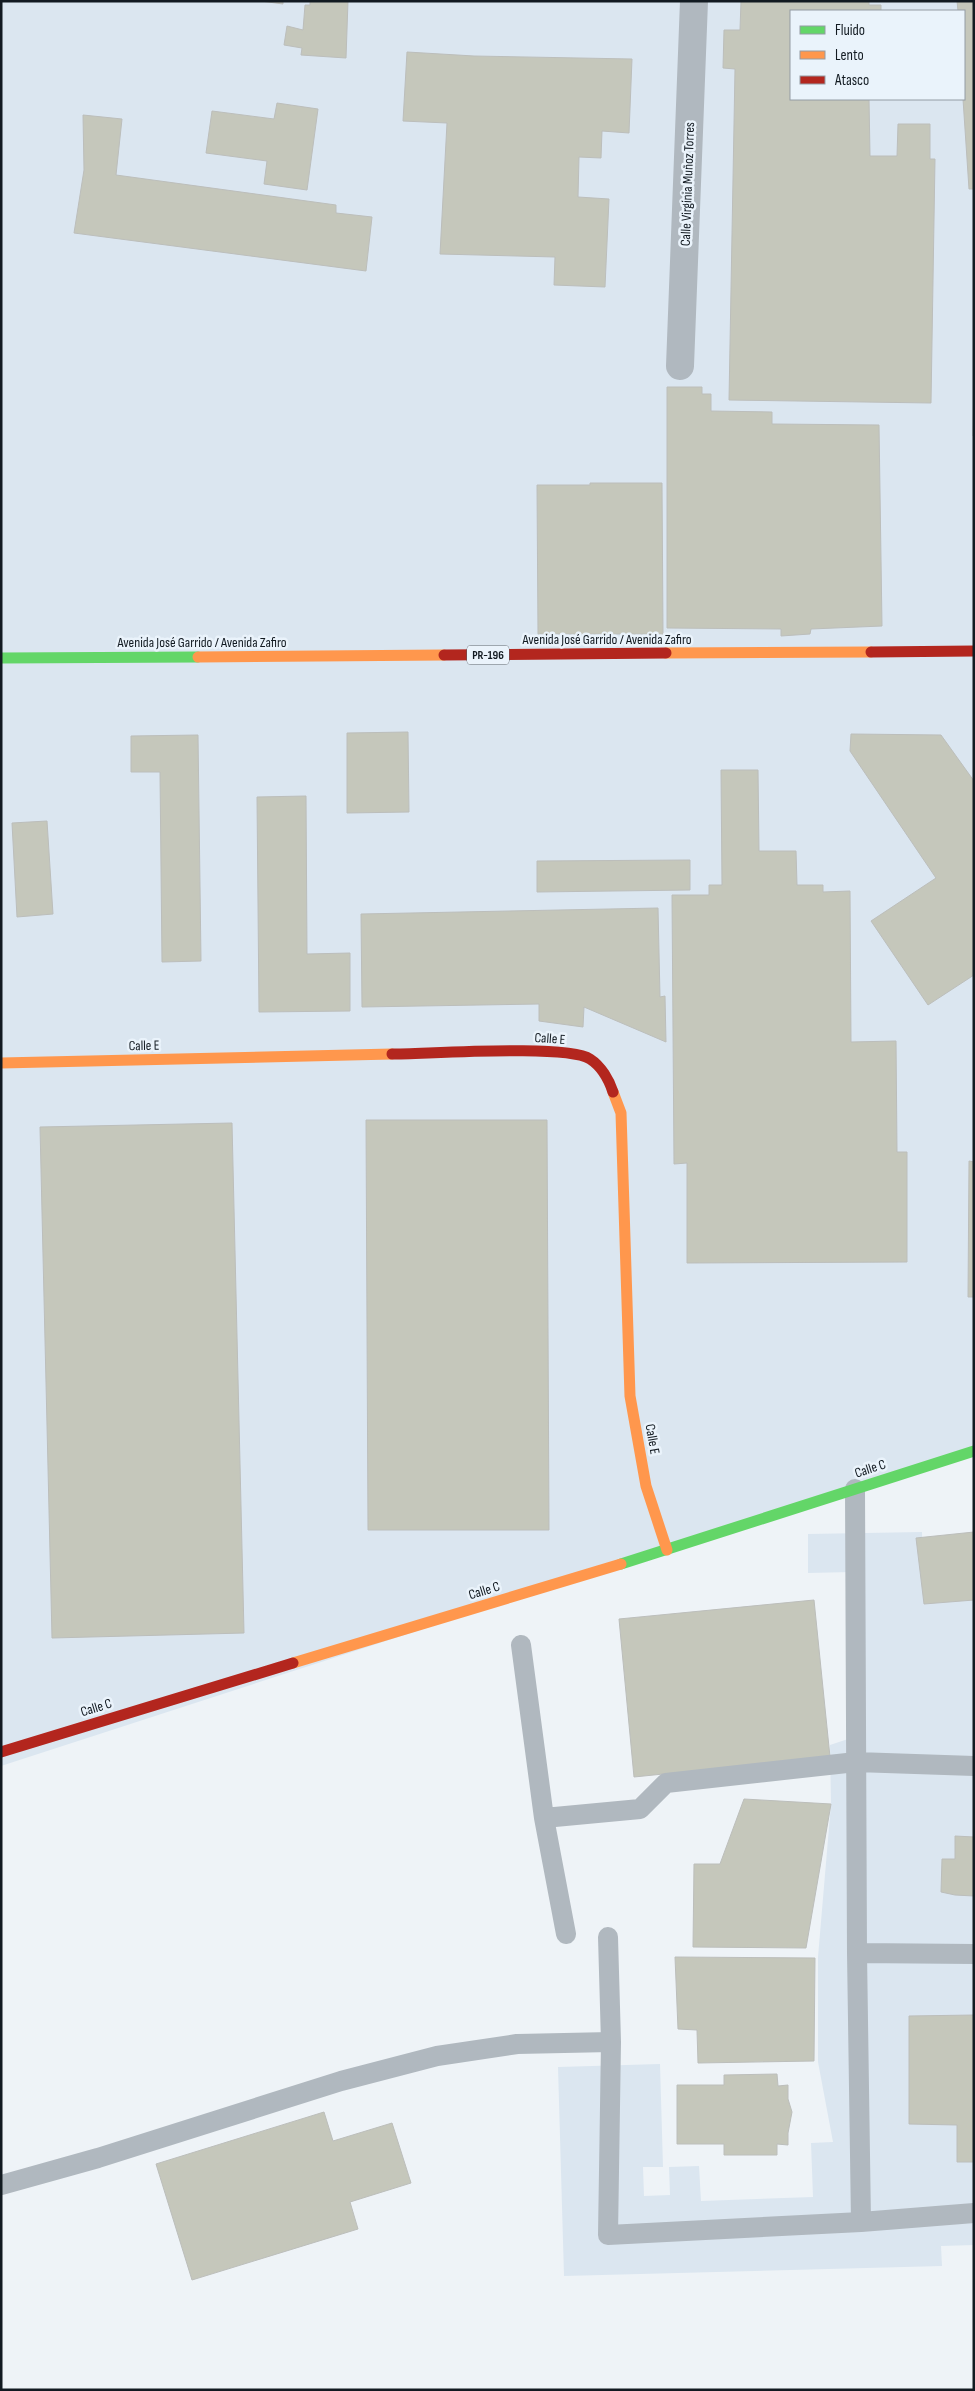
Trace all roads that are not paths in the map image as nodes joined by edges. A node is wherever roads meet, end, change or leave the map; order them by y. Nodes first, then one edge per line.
1 (694, 1) edge
2 (680, 366) dead end
3 (974, 651) edge
4 (1, 658) edge
5 (1, 1063) edge
6 (974, 1451) edge
7 (855, 1489) junction
8 (667, 1550) junction
9 (521, 1645) dead end
10 (1, 1752) edge
11 (856, 1762) junction
12 (974, 1766) edge
13 (544, 1818) junction
14 (566, 1934) dead end
15 (608, 1937) dead end
16 (857, 1954) junction
17 (974, 1954) edge
18 (611, 2042) junction
19 (1, 2185) edge
20 (974, 2214) edge
21 (861, 2222) junction

1 - 2 street, Calle Virginia Muñoz Torres
3 - 4 street, Avenida José Garrido / Avenida Zafiro / PR-196
5 - 8 street, Calle E
6 - 7 street, Calle C
7 - 8 street, Calle C
7 - 11 lane
8 - 10 street, Calle C
9 - 13 lane
11 - 12 lane
11 - 13 lane
11 - 16 lane
13 - 14 lane
15 - 18 lane
16 - 17 lane
16 - 21 lane
18 - 19 lane
18 - 21 lane
20 - 21 lane

